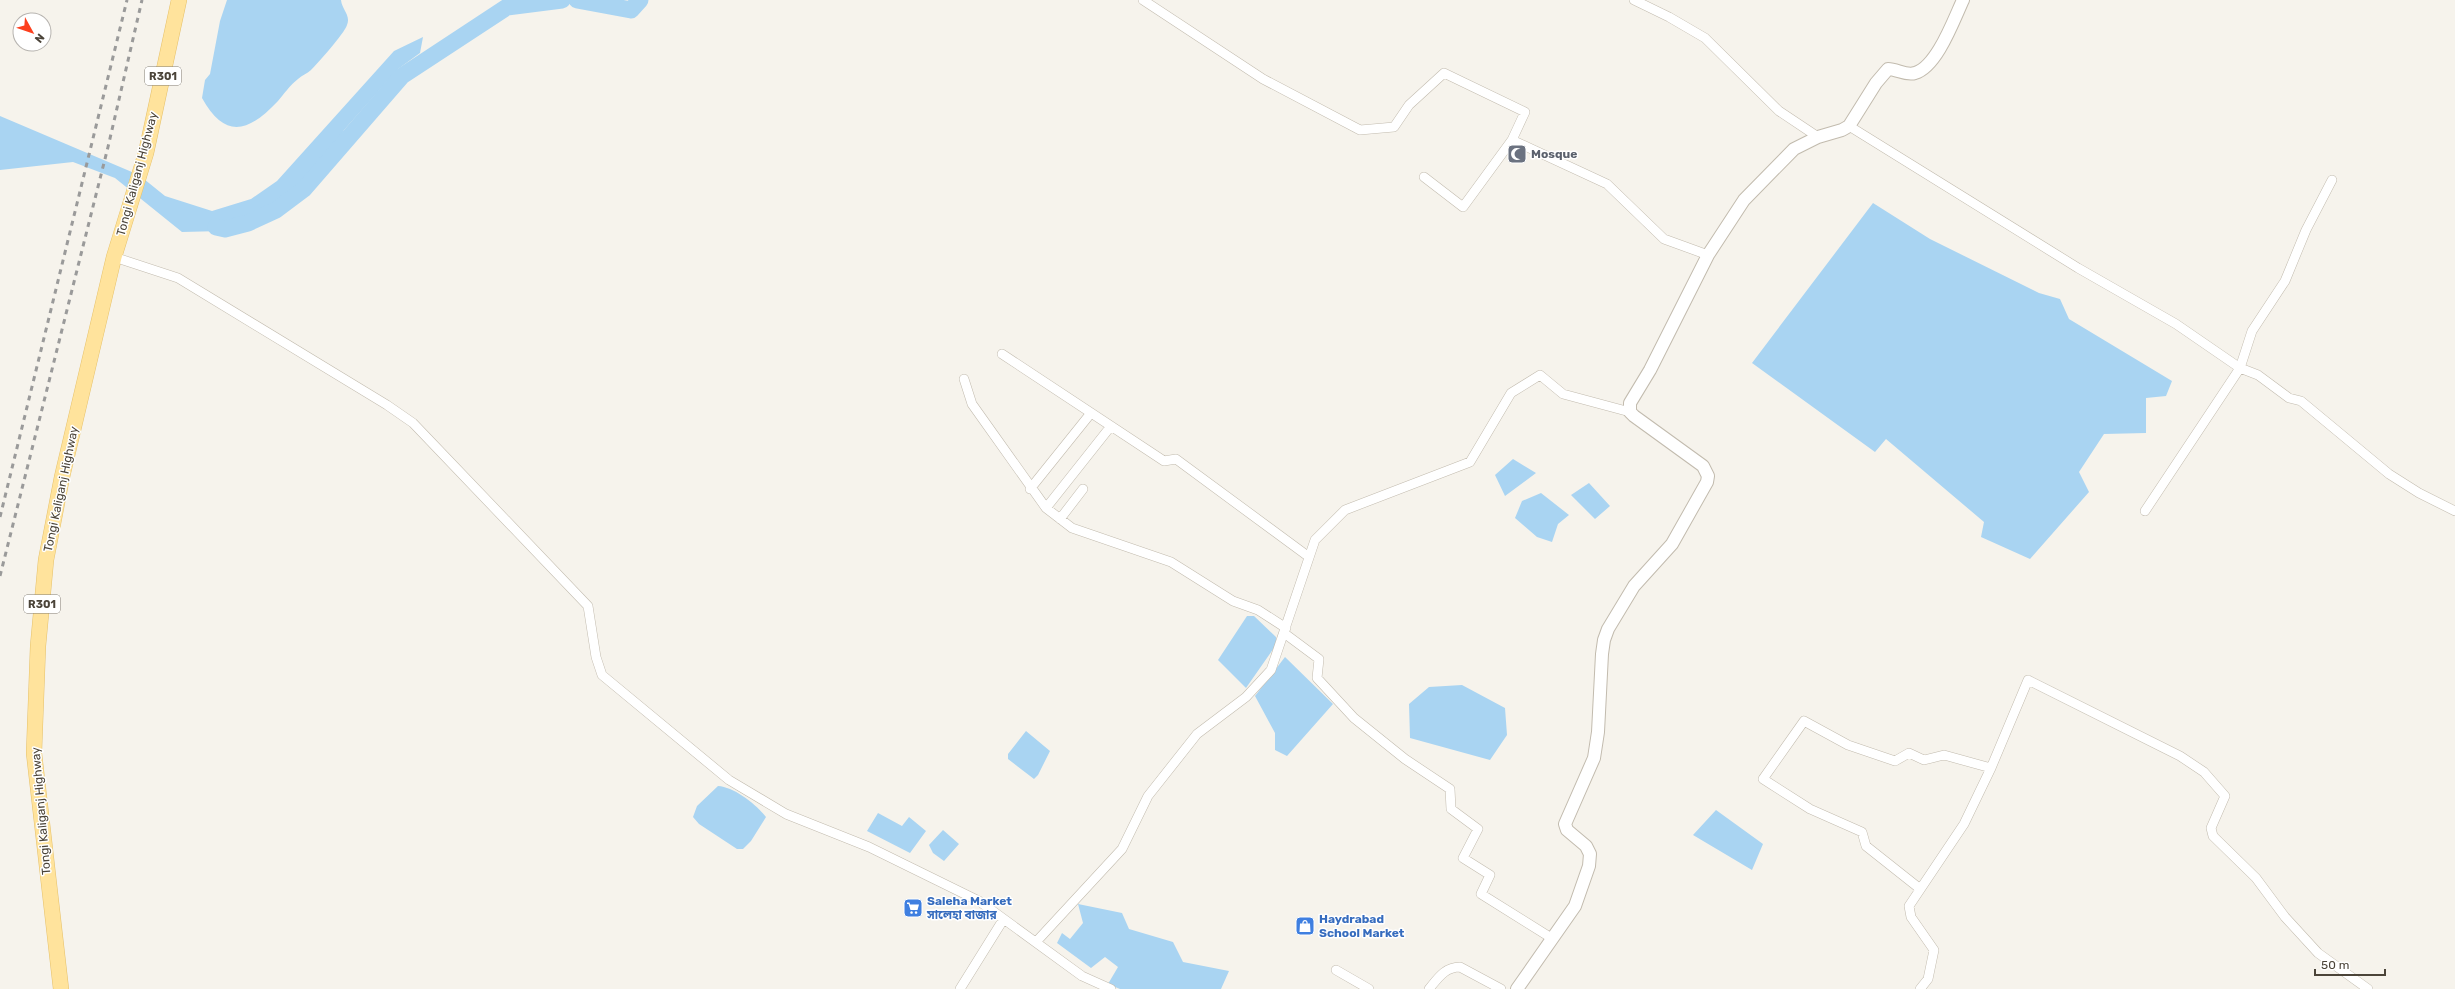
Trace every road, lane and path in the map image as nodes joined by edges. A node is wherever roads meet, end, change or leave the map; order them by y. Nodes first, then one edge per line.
1 (179, 0) edge
2 (1142, 0) edge
3 (1634, 0) edge
4 (1963, 0) edge
5 (1849, 126) junction
6 (1818, 137) junction
7 (1512, 140) junction
8 (1424, 177) dead end
9 (2332, 180) dead end
10 (1708, 255) junction
11 (114, 257) junction
12 (1002, 354) dead end
13 (2240, 368) junction
14 (964, 379) dead end
15 (1630, 412) junction
16 (1091, 413) junction
17 (1111, 426) junction
18 (1030, 489) junction
19 (1083, 489) dead end
20 (1046, 508) junction
21 (2145, 511) dead end
22 (2455, 511) edge
23 (1060, 519) junction
24 (1309, 557) junction
25 (1285, 630) junction
26 (1991, 768) junction
27 (1919, 888) junction
28 (1004, 920) junction
29 (1553, 938) junction
30 (1036, 942) junction
31 (1336, 970) dead end
32 (61, 989) edge
33 (960, 989) edge
34 (1111, 989) edge
35 (1369, 989) edge
36 (1429, 989) edge
37 (1501, 989) edge
38 (1517, 989) edge
39 (1920, 989) edge
40 (2368, 989) edge

1 - 11 main road, Tongi Kaliganj Highway / R301
2 - 7 street
3 - 6 street
4 - 5 street
5 - 6 street
5 - 13 street
6 - 10 street
7 - 8 street
7 - 10 street
9 - 13 street
10 - 15 street
11 - 28 street
11 - 32 main road, Tongi Kaliganj Highway / R301
12 - 16 street
13 - 21 street
13 - 22 street
14 - 18 street
15 - 24 street
15 - 29 street
16 - 17 street
16 - 18 street
17 - 20 street
17 - 24 street
18 - 20 street
19 - 23 street
20 - 23 street
23 - 25 street
24 - 25 street
25 - 29 street
25 - 30 street
26 - 27 street
26 - 27 street
26 - 40 street
27 - 39 street
28 - 30 street
28 - 33 street
29 - 38 street
30 - 34 street
31 - 35 street
36 - 37 street

